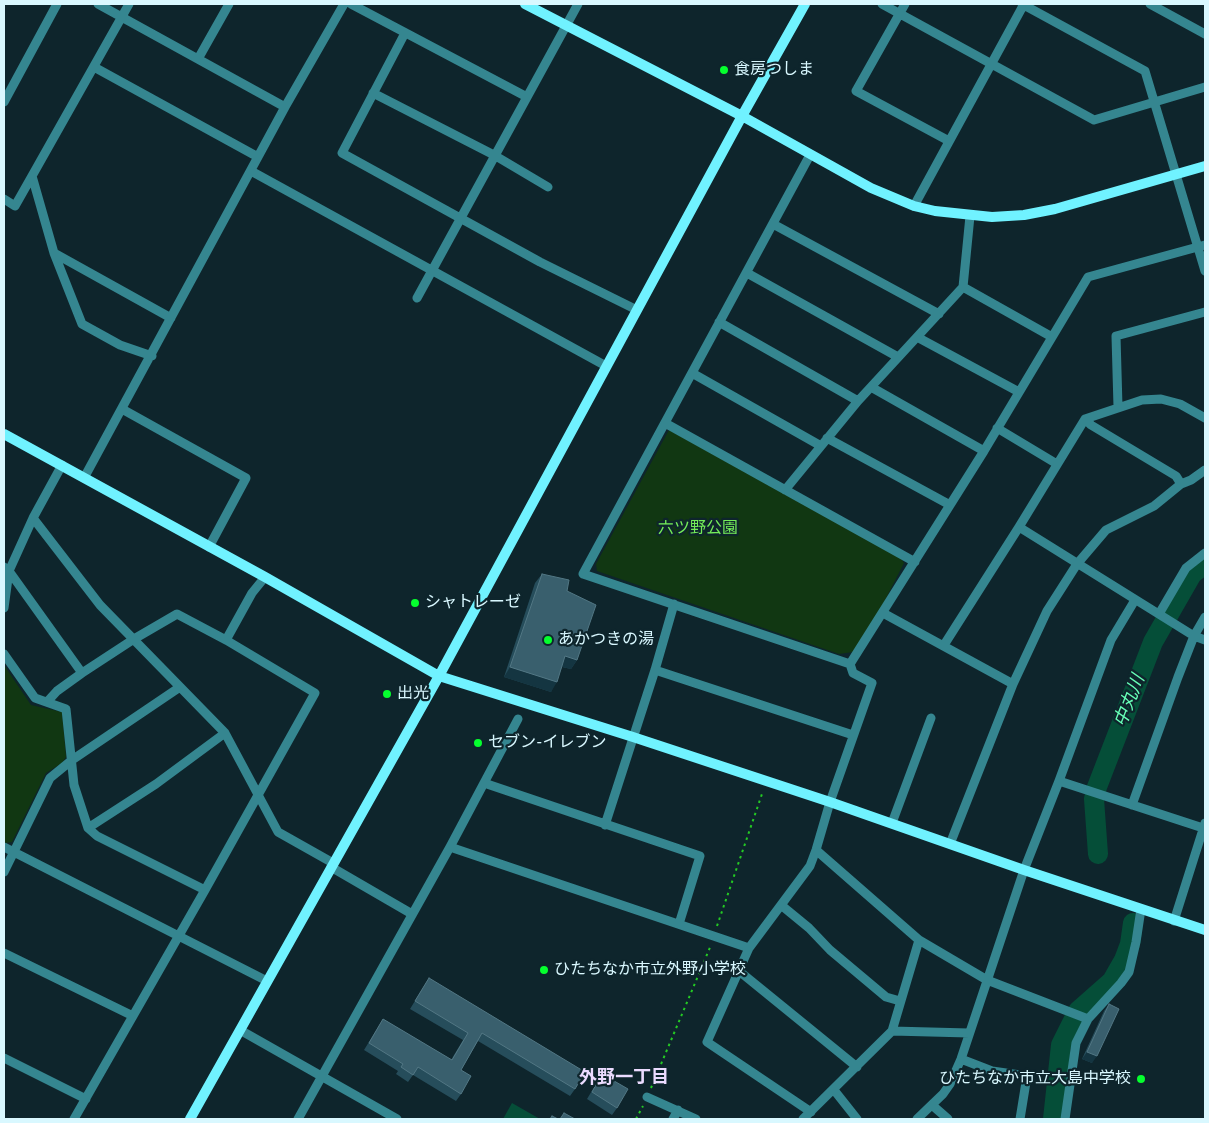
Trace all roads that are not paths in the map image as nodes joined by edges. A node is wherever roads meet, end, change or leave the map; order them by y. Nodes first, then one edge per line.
1 (57, 4) edge
2 (98, 4) edge
3 (129, 4) edge
4 (229, 4) edge
5 (344, 4) edge
6 (351, 4) edge
7 (525, 4) edge
8 (578, 4) edge
9 (805, 4) edge
10 (882, 4) edge
11 (904, 4) edge
12 (1023, 4) edge
13 (1150, 4) edge
14 (899, 14) junction
15 (122, 17) junction
16 (566, 26) junction
17 (404, 33) junction
18 (1205, 34) edge
19 (198, 59) junction
20 (992, 64) junction
21 (94, 67) junction
22 (1205, 87) edge
23 (373, 93) junction
24 (527, 97) junction
25 (4, 102) edge
26 (1154, 102) junction
27 (285, 107) junction
28 (742, 116) junction
29 (949, 142) junction
30 (494, 155) junction
31 (810, 155) junction
32 (258, 157) junction
33 (1205, 166) edge
34 (251, 171) junction
35 (1176, 174) junction
36 (32, 176) junction
37 (548, 187) dead end
38 (4, 199) edge
39 (914, 206) junction
40 (970, 216) junction
41 (460, 218) junction
42 (773, 224) junction
43 (1201, 246) edge
44 (54, 253) junction
45 (432, 270) junction
46 (1205, 271) edge
47 (746, 273) junction
48 (963, 287) junction
49 (417, 298) dead end
50 (637, 310) junction
51 (1205, 312) edge
52 (938, 314) junction
53 (171, 318) junction
54 (719, 322) junction
55 (917, 337) junction
56 (1052, 337) junction
57 (152, 356) junction
58 (898, 357) junction
59 (606, 366) junction
60 (692, 373) junction
61 (871, 387) junction
62 (1018, 392) junction
63 (858, 401) junction
64 (1118, 407) junction
65 (122, 409) junction
66 (1205, 418) edge
67 (1085, 419) junction
68 (665, 423) junction
69 (997, 428) junction
70 (4, 434) edge
71 (824, 442) junction
72 (984, 451) junction
73 (1057, 464) junction
74 (62, 466) junction
75 (1205, 470) edge
76 (84, 478) junction
77 (1181, 484) junction
78 (785, 490) junction
79 (950, 505) junction
80 (32, 518) junction
81 (1019, 527) junction
82 (209, 547) junction
83 (1205, 553) edge
84 (915, 562) junction
85 (1078, 564) junction
86 (6, 569) edge
87 (265, 577) junction
88 (1135, 600) junction
89 (674, 604) junction
90 (4, 608) edge
91 (883, 613) junction
92 (1161, 615) junction
93 (1205, 617) edge
94 (1194, 636) junction
95 (134, 639) junction
96 (226, 640) junction
97 (1205, 640) edge
98 (944, 645) junction
99 (4, 654) edge
100 (850, 664) junction
101 (656, 670) junction
102 (82, 673) junction
103 (439, 676) junction
104 (1014, 684) junction
105 (180, 686) junction
106 (47, 702) junction
107 (931, 718) dead end
108 (518, 719) dead end
109 (225, 733) junction
110 (853, 735) junction
111 (633, 737) junction
112 (72, 760) junction
113 (1059, 781) junction
114 (484, 783) junction
115 (259, 794) junction
116 (830, 802) junction
117 (1132, 805) junction
118 (892, 823) junction
119 (605, 825) junction
120 (1204, 825) edge
121 (88, 828) junction
122 (950, 844) junction
123 (4, 847) edge
124 (450, 847) junction
125 (816, 850) junction
126 (14, 852) junction
127 (332, 865) junction
128 (1024, 870) junction
129 (4, 872) edge
130 (205, 890) junction
131 (781, 905) junction
132 (1141, 909) junction
133 (412, 914) junction
134 (1174, 921) junction
135 (679, 924) junction
136 (1205, 930) edge
137 (178, 937) junction
138 (919, 940) junction
139 (748, 948) junction
140 (4, 953) edge
141 (739, 971) junction
142 (987, 980) junction
143 (267, 981) junction
144 (900, 1002) junction
145 (133, 1016) junction
146 (1088, 1019) junction
147 (240, 1030) junction
148 (892, 1031) junction
149 (969, 1033) junction
150 (4, 1058) edge
151 (961, 1060) junction
152 (857, 1067) junction
153 (322, 1076) junction
154 (834, 1090) junction
155 (647, 1097) road end
156 (86, 1099) junction
157 (932, 1105) junction
158 (381, 1110) junction
159 (678, 1110) junction
160 (811, 1112) junction
161 (74, 1119) edge
162 (190, 1119) edge
163 (298, 1119) edge
164 (376, 1119) edge
165 (397, 1119) edge
166 (673, 1119) edge
167 (696, 1119) edge
168 (803, 1119) edge
169 (857, 1119) edge
170 (917, 1119) edge
171 (948, 1119) edge
172 (1020, 1119) edge
173 (1065, 1119) edge

1 - 25 street
2 - 15 street
3 - 15 street
4 - 19 street
5 - 27 street
6 - 17 street
7 - 16 street
8 - 16 street
9 - 28 street
10 - 14 street
11 - 14 street
12 - 20 street
12 - 26 street
13 - 18 street
14 - 20 street
14 - 29 street
15 - 19 street
15 - 21 street
16 - 24 street
16 - 28 street
17 - 23 street
17 - 24 street
19 - 27 street
20 - 26 street
20 - 29 street
21 - 32 street
21 - 36 street
22 - 26 street
23 - 30 street
23 - 41 street
24 - 30 street
26 - 35 street
27 - 32 street
28 - 31 street
28 - 50 street
29 - 39 street
30 - 37 street
30 - 41 street
31 - 39 street
31 - 42 street
32 - 34 street
33 - 35 street
34 - 45 street
34 - 53 street
35 - 40 street
35 - 43 street
36 - 38 street
36 - 44 street
39 - 40 street
40 - 48 street
41 - 45 street
41 - 50 street
42 - 47 street
42 - 52 street
43 - 46 street
43 - 56 street
44 - 53 street
44 - 57 street
45 - 49 street
45 - 59 street
47 - 54 street
47 - 58 street
48 - 52 street
48 - 56 street
50 - 59 street
51 - 64 street
52 - 55 street
53 - 57 street
54 - 60 street
54 - 63 street
55 - 58 street
55 - 62 street
56 - 62 street
57 - 65 street
58 - 61 street
59 - 103 street
60 - 68 street
60 - 71 street
61 - 63 street
61 - 72 street
62 - 69 street
63 - 71 street
64 - 66 street
64 - 67 street
65 - 76 street
65 - 82 street
67 - 73 street
67 - 77 street
68 - 78 street
68 - 89 street
69 - 72 street
69 - 73 street
70 - 74 street
71 - 78 street
71 - 79 street
72 - 79 street
73 - 81 street
74 - 76 street
74 - 80 street
75 - 77 street
76 - 82 street
77 - 85 street
78 - 84 street
79 - 84 street
80 - 86 street
80 - 95 street
81 - 85 street
81 - 98 street
82 - 87 street
83 - 92 street
84 - 91 street
85 - 88 street
85 - 104 street
86 - 90 street
86 - 102 street
87 - 96 street
87 - 103 street
88 - 92 street
88 - 113 street
89 - 100 street
89 - 101 street
91 - 98 street
91 - 100 street
92 - 94 street
93 - 94 street
94 - 97 street
94 - 117 street
95 - 96 street
95 - 102 street
95 - 105 street
96 - 115 street
98 - 104 street
99 - 106 street
100 - 110 street
101 - 110 street
101 - 111 street
102 - 106 street
103 - 111 street
103 - 127 street
104 - 122 street
105 - 109 street
105 - 112 street
106 - 112 street
107 - 118 street
108 - 114 street
109 - 115 street
109 - 121 street
110 - 116 street
111 - 116 street
111 - 119 street
112 - 121 street
112 - 126 street
113 - 117 street
113 - 128 street
114 - 119 street
114 - 124 street
115 - 127 street
115 - 130 street
116 - 118 street
116 - 125 street
117 - 120 street
118 - 122 street
119 - 135 street
120 - 134 street
121 - 130 street
122 - 128 street
123 - 126 street
124 - 133 street
124 - 135 street
125 - 131 street
125 - 138 street
126 - 129 street
126 - 137 street
127 - 133 street
127 - 143 street
128 - 132 street
128 - 142 street
130 - 137 street
131 - 139 street
131 - 144 street
132 - 134 street
132 - 146 street
133 - 153 street
134 - 136 street
135 - 139 street
137 - 143 street
137 - 145 street
138 - 142 street
138 - 144 street
139 - 141 street
140 - 145 street
141 - 152 street
141 - 160 street
142 - 146 street
142 - 149 street
143 - 147 street
144 - 148 street
145 - 156 street
146 - 173 street
147 - 153 street
147 - 162 street
148 - 149 street
148 - 152 street
149 - 151 street
150 - 156 street
151 - 157 street
151 - 172 street
152 - 154 street
153 - 158 street
153 - 163 street
154 - 160 street
154 - 169 street
155 - 159 street
156 - 161 street
157 - 170 street
157 - 171 street
158 - 164 street
158 - 165 street
159 - 166 street
159 - 167 street
160 - 168 street

